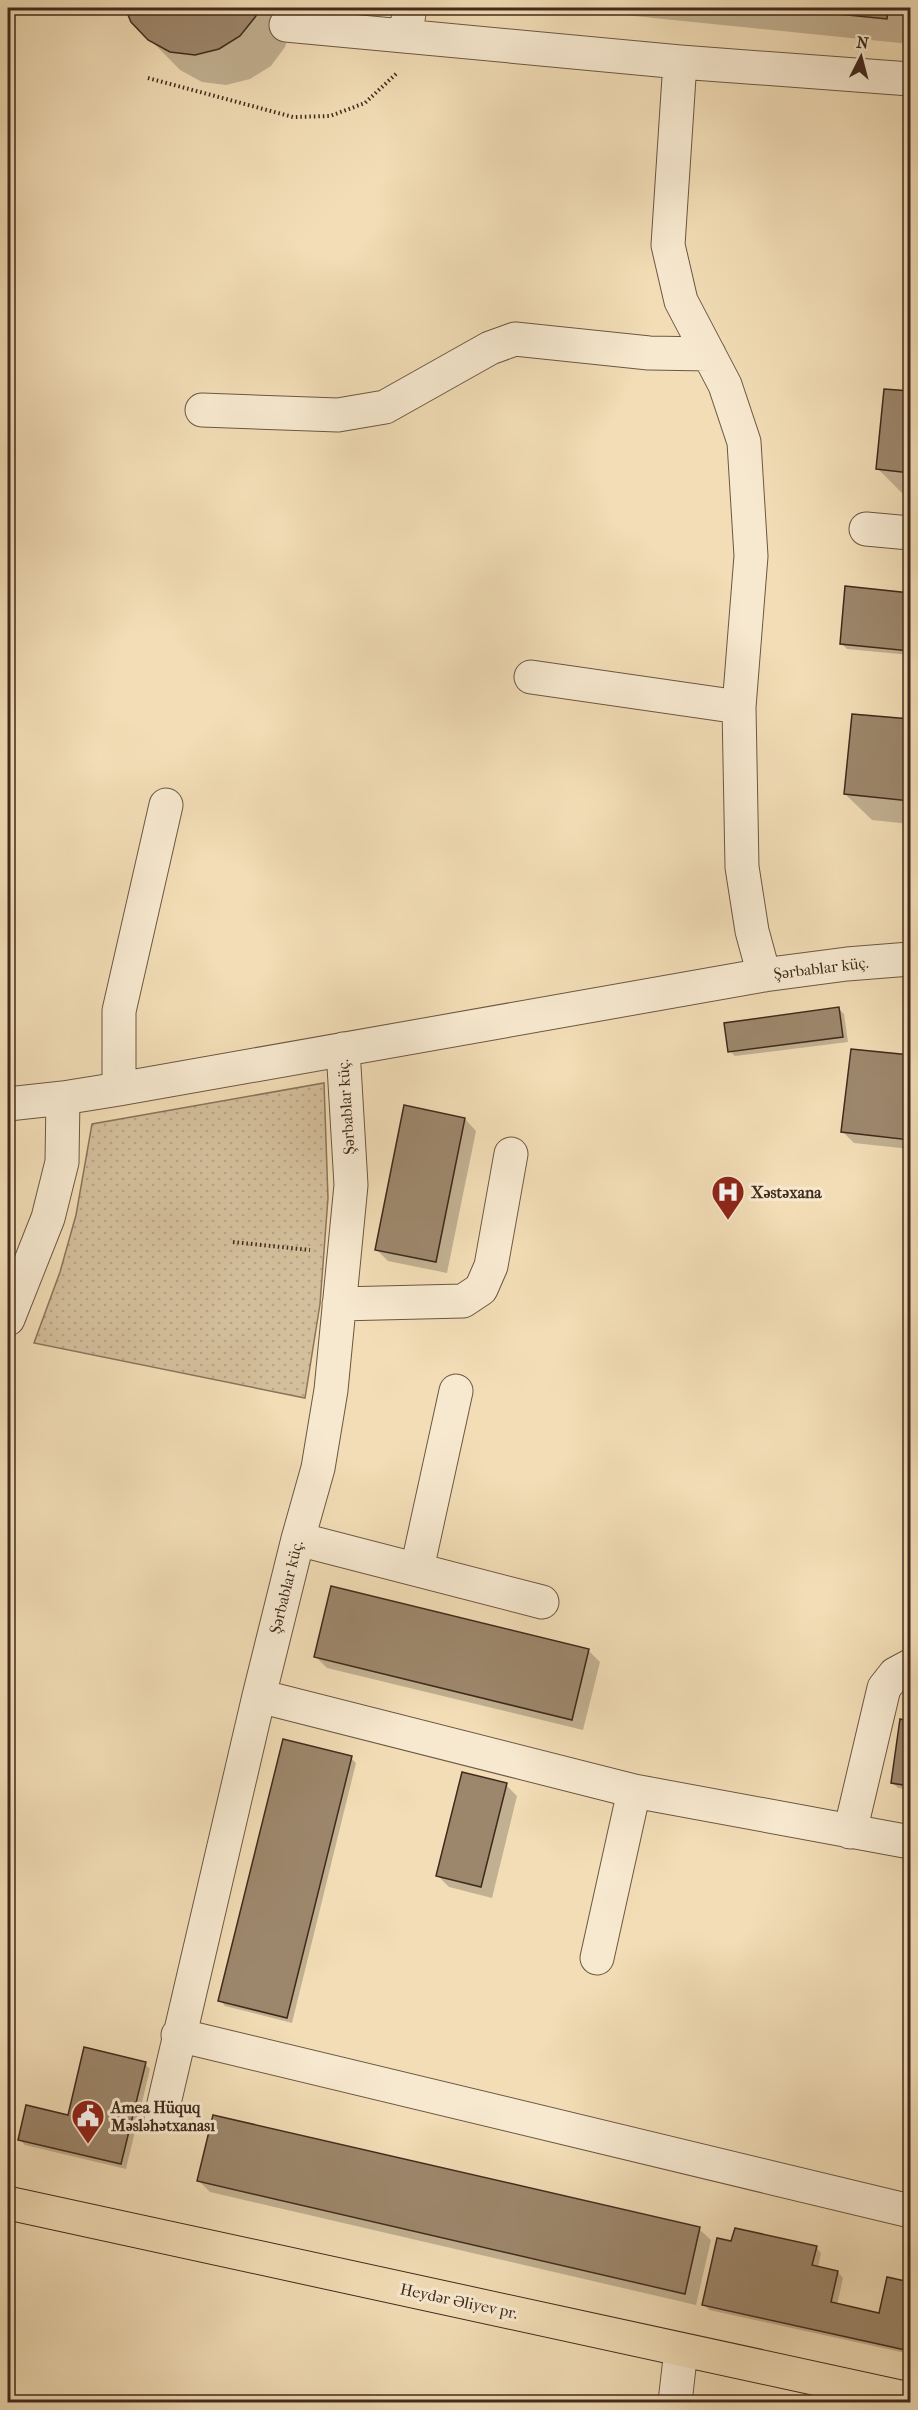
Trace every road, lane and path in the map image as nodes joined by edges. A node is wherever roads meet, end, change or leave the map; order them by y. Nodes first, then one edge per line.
1 (407, 22) edge
2 (286, 25) dead end
3 (680, 62) junction
4 (148, 78) dead end
5 (910, 79) edge
6 (709, 354) junction
7 (202, 410) dead end
8 (866, 529) dead end
9 (910, 533) edge
10 (531, 677) dead end
11 (739, 707) junction
12 (166, 805) dead end
13 (910, 959) edge
14 (764, 975) junction
15 (343, 1049) junction
16 (119, 1089) junction
17 (63, 1098) junction
18 (8, 1104) edge
19 (511, 1154) dead end
20 (233, 1242) dead end
21 (344, 1253) junction
22 (339, 1304) junction
23 (8, 1320) edge
24 (456, 1391) dead end
25 (298, 1539) junction
26 (417, 1569) junction
27 (542, 1602) dead end
28 (910, 1666) edge
29 (259, 1696) junction
30 (634, 1791) junction
31 (850, 1832) junction
32 (910, 1842) edge
33 (597, 1958) dead end
34 (178, 2035) junction
35 (161, 2116) dead end
36 (8, 2203) edge
37 (910, 2211) edge
38 (681, 2349) junction
39 (910, 2399) edge
40 (675, 2403) edge

1 - 2 street
1 - 3 street
1 - 4 path
3 - 5 street
3 - 6 street
6 - 7 street
6 - 11 street
8 - 9 street
10 - 11 street
11 - 14 street
12 - 16 street
13 - 14 street, Şərbablar küç.
14 - 15 street, Şərbablar küç.
15 - 16 street, Şərbablar küç.
15 - 21 street, Şərbablar küç.
16 - 17 street, Şərbablar küç.
17 - 18 street, Şərbablar küç.
17 - 23 street
19 - 22 street
20 - 21 path
21 - 22 street, Şərbablar küç.
22 - 25 street, Şərbablar küç.
24 - 26 street
25 - 26 street
25 - 29 street, Şərbablar küç.
26 - 27 street
28 - 31 street
29 - 30 street
29 - 34 street, Şərbablar küç.
30 - 31 street
30 - 33 street
31 - 32 street
34 - 35 street, Şərbablar küç.
34 - 37 street
36 - 38 main road, Heydər Əliyev pr.
38 - 39 main road, Heydər Əliyev pr.
38 - 40 street

